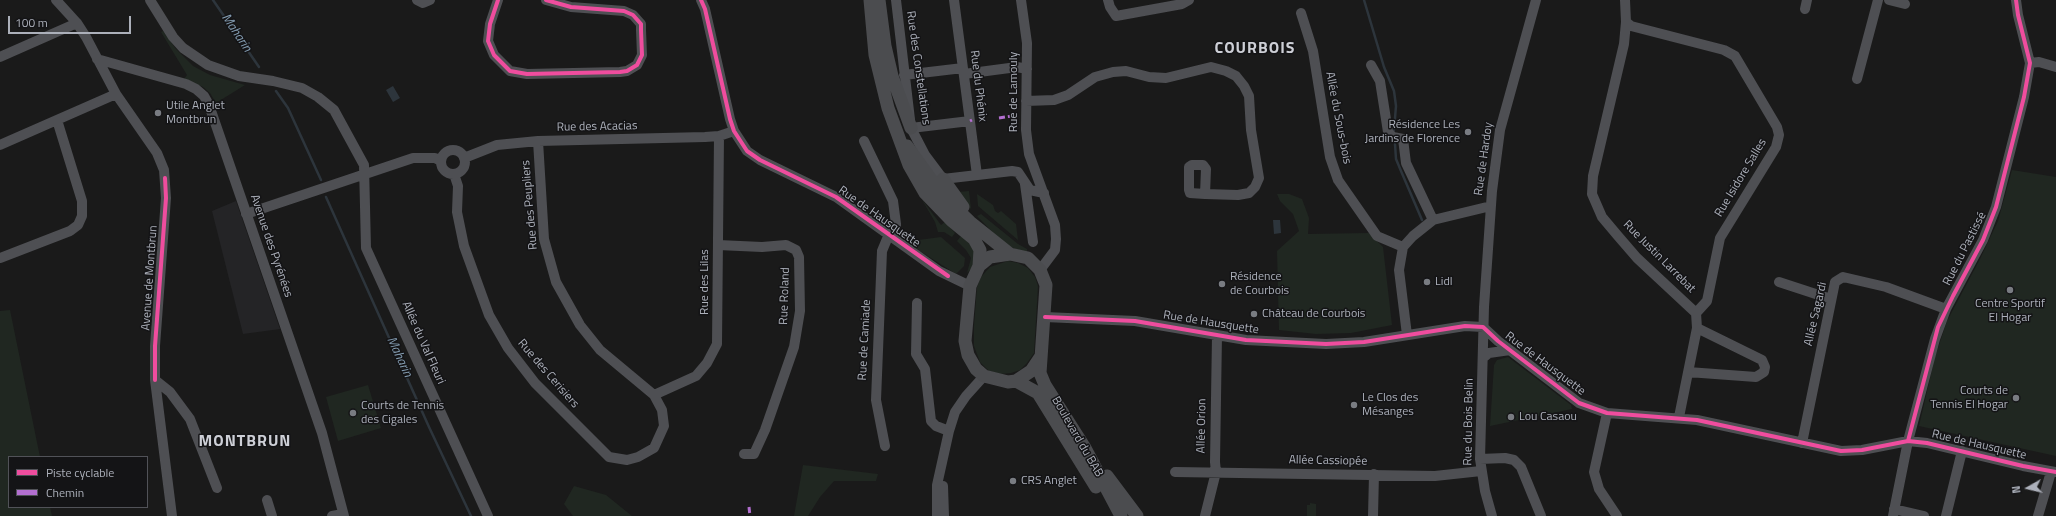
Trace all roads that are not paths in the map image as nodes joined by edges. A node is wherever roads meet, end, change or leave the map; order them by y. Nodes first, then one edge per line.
1 (56, 0) edge
2 (150, 0) edge
3 (418, 0) edge
4 (430, 0) edge
5 (498, 0) edge
6 (546, 0) edge
7 (701, 0) edge
8 (870, 0) edge
9 (879, 0) edge
10 (896, 0) edge
11 (954, 0) edge
12 (1021, 0) edge
13 (1108, 0) edge
14 (1189, 0) edge
15 (1536, 0) edge
16 (1625, 0) edge
17 (1878, 0) edge
18 (1889, 0) edge
19 (2016, 0) edge
20 (1905, 4) dead end
21 (1301, 13) dead end
22 (1626, 22) junction
23 (77, 23) junction
24 (0, 57) edge
25 (97, 59) junction
26 (2030, 63) junction
27 (1372, 65) dead end
28 (2056, 68) edge
29 (1027, 69) junction
30 (963, 71) junction
31 (904, 75) junction
32 (1857, 79) dead end
33 (116, 94) junction
34 (1026, 101) junction
35 (57, 120) junction
36 (970, 121) junction
37 (912, 128) junction
38 (734, 131) junction
39 (899, 135) junction
40 (719, 136) junction
41 (538, 141) junction
42 (864, 141) dead end
43 (0, 145) edge
44 (464, 158) junction
45 (441, 161) junction
46 (364, 174) junction
47 (454, 174) junction
48 (976, 175) junction
49 (943, 179) junction
50 (1025, 184) junction
51 (1044, 193) junction
52 (1205, 194) dead end
53 (1491, 206) junction
54 (246, 214) junction
55 (1433, 220) junction
56 (979, 230) junction
57 (890, 236) junction
58 (1033, 242) dead end
59 (718, 245) junction
60 (1403, 247) junction
61 (1010, 254) junction
62 (0, 258) edge
63 (980, 266) junction
64 (1040, 270) junction
65 (1779, 282) dead end
66 (970, 286) junction
67 (1831, 298) junction
68 (917, 303) dead end
69 (1946, 310) junction
70 (1696, 313) junction
71 (1045, 317) junction
72 (1483, 327) junction
73 (1697, 328) junction
74 (1217, 335) junction
75 (1406, 335) junction
76 (1510, 350) junction
77 (1041, 356) junction
78 (1483, 358) junction
79 (1688, 372) junction
80 (984, 376) junction
81 (155, 380) junction
82 (1016, 381) junction
83 (654, 395) junction
84 (1607, 414) junction
85 (1679, 417) junction
86 (949, 431) junction
87 (1908, 441) junction
88 (1802, 443) junction
89 (885, 446) dead end
90 (1085, 448) junction
91 (944, 450) junction
92 (1962, 451) junction
93 (744, 454) dead end
94 (1480, 459) junction
95 (1481, 471) junction
96 (1175, 472) dead end
97 (1216, 472) junction
98 (2054, 472) edge
99 (1374, 474) junction
100 (217, 488) dead end
101 (267, 500) dead end
102 (1893, 513) edge
103 (344, 515) edge
104 (172, 516) edge
105 (272, 516) edge
106 (332, 516) edge
107 (488, 516) edge
108 (937, 516) edge
109 (944, 516) edge
110 (1121, 516) edge
111 (1137, 516) edge
112 (1205, 516) edge
113 (1373, 516) edge
114 (1492, 516) edge
115 (1541, 516) edge
116 (1617, 516) edge
117 (1924, 516) edge
118 (1946, 516) edge
119 (2038, 516) edge

1 - 23 street, Avenue de Montbrun
2 - 46 street, Allée du Val Fleuri
3 - 4 street
5 - 6 street
7 - 38 street, Rue de Hausquette
8 - 39 main road
9 - 37 main road
10 - 31 street, Rue des Constellations
11 - 30 street, Rue du Phénix
12 - 29 street, Rue de Lamouly
13 - 14 street
15 - 53 street, Rue de Hardoy
16 - 22 street, Rue Justin Larrebat
17 - 32 street
18 - 20 street
19 - 26 street
21 - 60 street, Allée du Sous-bois
22 - 70 street, Rue Justin Larrebat
22 - 70 street, Rue Isidore Salles
23 - 24 street
23 - 25 street, Avenue de Montbrun
25 - 33 street, Avenue de Montbrun
25 - 54 street, Avenue des Pyrénées
26 - 28 street
26 - 69 street, Rue du Pastissé
27 - 55 street
29 - 30 street
29 - 34 street, Rue de Lamouly
30 - 31 street
30 - 36 street, Rue du Phénix
31 - 37 street, Rue des Constellations
33 - 35 street
33 - 81 street, Avenue de Montbrun
34 - 51 street, Rue de Lamouly
34 - 52 street
35 - 43 street
35 - 62 street
36 - 37 street
36 - 48 street, Rue du Phénix
37 - 49 street, Rue des Constellations
38 - 40 street, Rue des Acacias
38 - 57 street, Rue de Hausquette
39 - 56 main road
39 - 63 main road
40 - 41 street, Rue des Acacias
40 - 59 street, Rue des Lilas
41 - 44 street, Rue des Acacias
41 - 83 street, Rue des Peupliers
42 - 57 street, Rue de Camiade
44 - 45 street
44 - 47 street
45 - 46 street
45 - 47 street
46 - 54 street
46 - 107 street, Allée du Val Fleuri
47 - 83 street, Rue des Cerisiers
48 - 49 street
48 - 50 street
49 - 56 main road
50 - 51 street
50 - 58 street
51 - 64 street, Rue de Lamouly
53 - 55 street
53 - 72 street, Rue de Hardoy
54 - 103 street, Avenue des Pyrénées
55 - 60 street
56 - 61 main road
57 - 66 street, Rue de Hausquette
57 - 89 street, Rue de Camiade
59 - 83 street, Rue des Lilas
59 - 93 street, Rue Roland
60 - 75 street
61 - 63 main road
61 - 64 main road
63 - 66 main road
64 - 71 main road
65 - 67 street
66 - 80 main road
67 - 69 street, Allée Sagardi
67 - 88 street, Allée Sagardi
68 - 86 street
69 - 87 street, Rue du Pastissé
70 - 73 street
71 - 74 street, Rue de Hausquette
71 - 77 main road
72 - 75 street, Rue de Hausquette
72 - 76 street, Rue de Hausquette
72 - 78 street, Rue du Bois Belin
73 - 79 street
73 - 79 street
74 - 75 street, Rue de Hausquette
74 - 97 street, Allée Orion
76 - 78 street
76 - 84 street, Rue de Hausquette
77 - 82 main road
77 - 90 main road, Boulevard du BAB
78 - 94 street, Rue du Bois Belin
79 - 85 street
80 - 82 main road
80 - 86 street
81 - 100 street
81 - 104 street, Avenue de Montbrun
82 - 110 main road, Boulevard du BAB
84 - 85 street, Rue de Hausquette
84 - 116 street
85 - 88 street, Rue de Hausquette
86 - 91 street
87 - 88 street, Rue de Hausquette
87 - 92 street, Rue de Hausquette
87 - 102 street, Rue du Pastissé
90 - 110 main road, Boulevard du BAB
90 - 111 main road
91 - 108 street
91 - 109 street
92 - 98 street, Rue de Hausquette
92 - 118 street
94 - 95 street, Rue du Bois Belin
94 - 115 street
95 - 99 street, Allée Cassiopée
95 - 114 street, Rue du Bois Belin
96 - 97 street, Allée Cassiopée
97 - 99 street, Allée Cassiopée
97 - 112 street, Allée Orion
98 - 119 street
99 - 113 street
101 - 105 street
102 - 117 street
103 - 106 street

